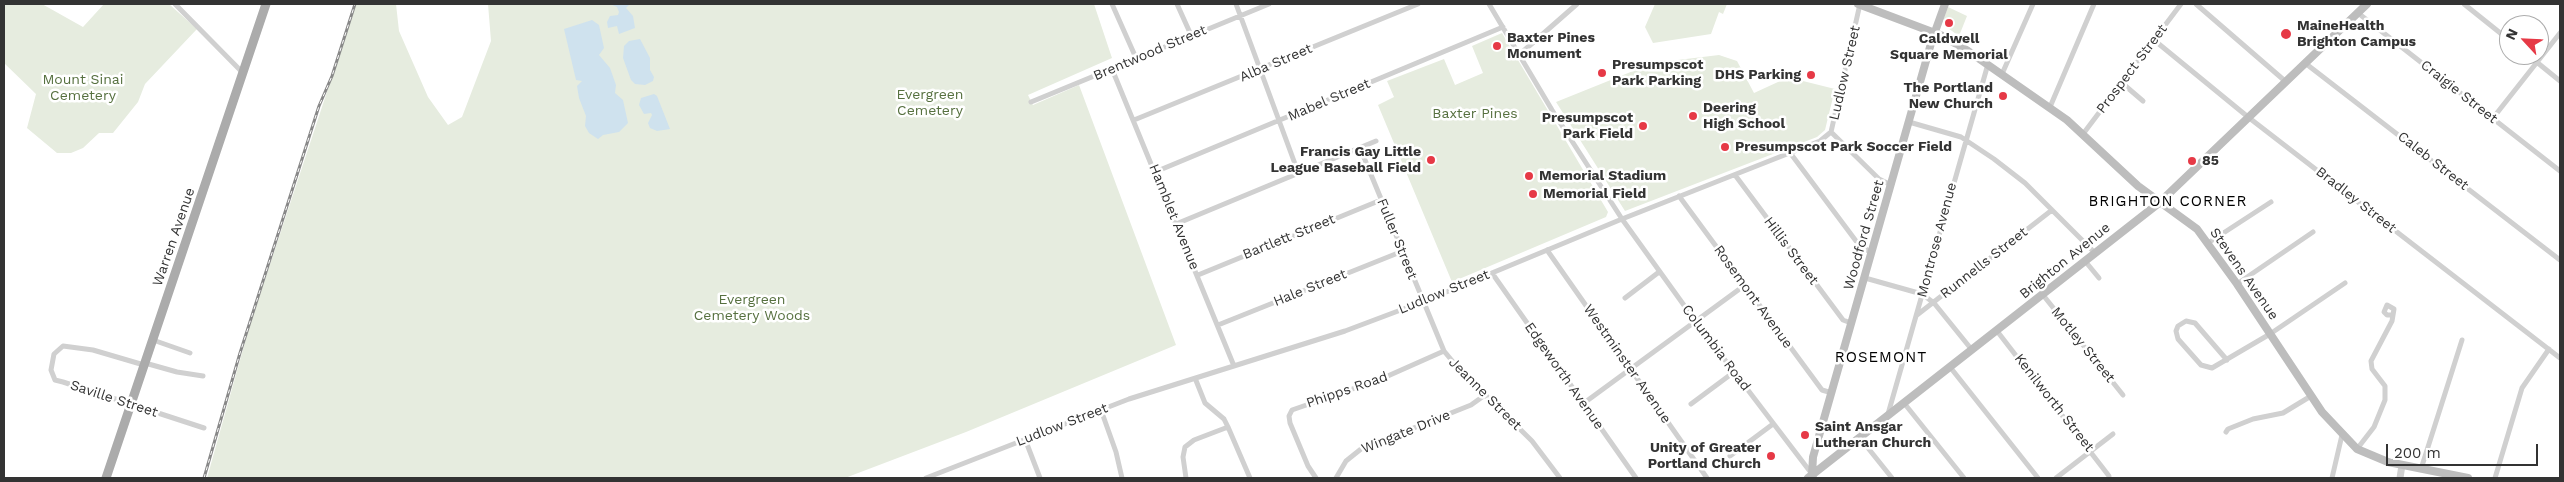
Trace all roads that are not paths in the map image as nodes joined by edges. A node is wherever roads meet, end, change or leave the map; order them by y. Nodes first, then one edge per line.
1 (175, 4) edge
2 (266, 4) edge
3 (1112, 4) edge
4 (1177, 4) edge
5 (1236, 4) edge
6 (1269, 4) edge
7 (1418, 4) edge
8 (1577, 4) edge
9 (1945, 4) edge
10 (2033, 4) edge
11 (2094, 4) edge
12 (2181, 4) edge
13 (2196, 4) edge
14 (2367, 4) edge
15 (2464, 4) edge
16 (1491, 5) edge
17 (1863, 5) edge
18 (2358, 12) junction
19 (1241, 15) junction
20 (1503, 27) junction
21 (1935, 32) junction
22 (2499, 32) edge
23 (2560, 33) edge
24 (1191, 35) junction
25 (2154, 40) junction
26 (2549, 47) edge
27 (1520, 54) junction
28 (1136, 58) junction
29 (2305, 63) junction
30 (1988, 64) junction
31 (2535, 65) edge
32 (2541, 65) edge
33 (1112, 68) junction
34 (1259, 70) junction
35 (243, 73) junction
36 (2002, 74) junction
37 (2285, 81) junction
38 (2560, 81) edge
39 (2122, 83) junction
40 (2143, 101) dead end
41 (1031, 102) dead end
42 (2050, 106) junction
43 (2248, 116) junction
44 (2493, 118) junction
45 (1134, 120) junction
46 (1279, 120) junction
47 (1909, 122) junction
48 (1831, 132) junction
49 (2083, 134) junction
50 (1965, 139) junction
51 (1376, 141) dead end
52 (1360, 148) junction
53 (1791, 154) junction
54 (2560, 171) edge
55 (1155, 172) junction
56 (1298, 172) junction
57 (1735, 175) junction
58 (1891, 185) junction
59 (1679, 196) junction
60 (1381, 200) junction
61 (2271, 202) dead end
62 (2159, 203) junction
63 (2052, 210) junction
64 (1622, 218) junction
65 (1176, 224) junction
66 (2313, 232) dead end
67 (2208, 243) junction
68 (1546, 250) junction
69 (1403, 251) junction
70 (1872, 253) junction
71 (2095, 253) junction
72 (2560, 260) edge
73 (2085, 261) junction
74 (1659, 272) junction
75 (1492, 273) junction
76 (1198, 275) junction
77 (1864, 278) junction
78 (2099, 278) dead end
79 (2345, 283) dead end
80 (2237, 284) junction
81 (1745, 285) junction
82 (1922, 294) junction
83 (2043, 295) junction
84 (1625, 298) dead end
85 (1422, 302) junction
86 (1934, 303) junction
87 (1916, 315) junction
88 (2391, 315) dead end
89 (1696, 322) junction
90 (1851, 323) junction
91 (1218, 325) junction
92 (1997, 330) junction
93 (2270, 334) junction
94 (153, 340) junction
95 (2462, 340) dead end
96 (2549, 349) junction
97 (1972, 350) junction
98 (1444, 351) junction
99 (190, 353) dead end
100 (2560, 358) edge
101 (2227, 360) junction
102 (145, 364) junction
103 (1234, 366) junction
104 (1950, 367) junction
105 (1631, 369) junction
106 (1734, 372) junction
107 (203, 376) dead end
108 (1195, 378) junction
109 (1832, 393) junction
110 (1485, 395) junction
111 (2123, 395) dead end
112 (2311, 396) junction
113 (1584, 403) junction
114 (1904, 403) junction
115 (1691, 404) dead end
116 (131, 405) junction
117 (1101, 410) junction
118 (1887, 416) junction
119 (1773, 424) junction
120 (1228, 427) junction
121 (204, 428) dead end
122 (2226, 432) dead end
123 (2113, 434) dead end
124 (2342, 435) junction
125 (1860, 438) junction
126 (1025, 440) junction
127 (2357, 449) junction
128 (2092, 450) junction
129 (1730, 456) dead end
130 (2402, 465) junction
131 (2421, 469) junction
132 (2109, 476) dead end
133 (1812, 477) edge
134 (106, 478) edge
135 (926, 478) edge
136 (1040, 478) edge
137 (1122, 478) edge
138 (1186, 478) edge
139 (1250, 478) edge
140 (1316, 478) edge
141 (1336, 478) edge
142 (1560, 478) edge
143 (1636, 478) edge
144 (1707, 478) edge
145 (1892, 478) edge
146 (1964, 478) edge
147 (2038, 478) edge
148 (2056, 478) edge
149 (2332, 478) edge
150 (2400, 478) edge
151 (2468, 478) edge
152 (2495, 478) edge

1 - 35 street
2 - 35 main road, Warren Avenue
3 - 28 street
4 - 24 street
5 - 19 street
6 - 19 street, Brentwood Street
7 - 34 street, Alba Street
8 - 27 street
9 - 21 main road, Woodford Street
10 - 36 street
11 - 42 street
12 - 25 street, Prospect Street
13 - 37 street
14 - 18 main road, Brighton Avenue
15 - 22 street
16 - 20 street, Columbia Road
17 - 21 main road, Stevens Avenue
17 - 48 street, Ludlow Street
18 - 29 main road, Brighton Avenue
18 - 44 street, Craigie Street
19 - 24 street, Brentwood Street
19 - 34 street
20 - 27 street, Columbia Road
20 - 46 street, Mabel Street
21 - 30 main road, Stevens Avenue
21 - 47 main road, Woodford Street
23 - 26 street
24 - 28 street, Brentwood Street
25 - 39 street, Prospect Street
25 - 43 street, Bradley Street
27 - 64 street, Columbia Road
28 - 33 street, Brentwood Street
29 - 37 main road, Brighton Avenue
29 - 72 street, Caleb Street
30 - 36 main road, Stevens Avenue
30 - 50 street, Montrose Avenue
31 - 44 street
32 - 38 street
33 - 41 street, Brentwood Street
33 - 45 street, Hamblet Avenue
34 - 45 street, Alba Street
34 - 46 street
35 - 94 main road, Warren Avenue
36 - 42 main road, Stevens Avenue
37 - 43 main road, Brighton Avenue
39 - 40 street
39 - 49 street, Prospect Street
42 - 49 main road, Stevens Avenue
43 - 62 main road, Brighton Avenue
43 - 96 street, Bradley Street
44 - 54 street, Craigie Street
45 - 55 street, Hamblet Avenue
46 - 55 street, Mabel Street
46 - 56 street
47 - 50 street
47 - 58 main road, Woodford Street
48 - 53 street, Ludlow Street
48 - 58 street
49 - 62 main road, Stevens Avenue
50 - 63 street
50 - 82 street, Montrose Avenue
51 - 52 street
52 - 56 street
52 - 60 street, Fuller Street
53 - 57 street, Ludlow Street
53 - 70 street
55 - 65 street, Hamblet Avenue
56 - 65 street
57 - 59 street, Ludlow Street
57 - 90 street, Hillis Street
58 - 70 main road, Woodford Street
59 - 64 street, Ludlow Street
59 - 81 street, Rosemont Avenue
60 - 69 street, Fuller Street
60 - 76 street, Bartlett Street
61 - 67 street
62 - 67 main road, Stevens Avenue
62 - 71 main road, Brighton Avenue
63 - 71 street
63 - 86 street, Runnells Street
64 - 68 street, Ludlow Street
64 - 74 street, Columbia Road
65 - 76 street, Hamblet Avenue
66 - 80 street
67 - 80 main road, Stevens Avenue
68 - 75 street, Ludlow Street
68 - 105 street, Westminster Avenue
69 - 85 street, Fuller Street
69 - 91 street, Hale Street
70 - 77 main road, Woodford Street
71 - 73 main road, Brighton Avenue
73 - 78 street
73 - 83 main road, Brighton Avenue
74 - 84 street
74 - 89 street, Columbia Road
75 - 85 street, Ludlow Street
75 - 113 street, Edgeworth Avenue
76 - 91 street, Hamblet Avenue
77 - 82 street
77 - 90 main road, Woodford Street
79 - 93 street
80 - 93 main road, Stevens Avenue
81 - 89 street
81 - 109 street, Rosemont Avenue
82 - 86 street
82 - 87 street, Montrose Avenue
83 - 92 main road, Brighton Avenue
83 - 111 street, Motley Street
85 - 98 street, Jeanne Street
85 - 103 street, Ludlow Street
86 - 87 street, Runnells Street
86 - 97 street
87 - 118 street, Montrose Avenue
88 - 127 street
89 - 105 street
89 - 106 street, Columbia Road
90 - 109 main road, Woodford Street
91 - 103 street, Hamblet Avenue
92 - 97 main road, Brighton Avenue
92 - 128 street, Kenilworth Street
93 - 101 street
93 - 112 main road, Stevens Avenue
94 - 99 street
94 - 102 main road, Warren Avenue
95 - 131 street
96 - 100 street, Bradley Street
96 - 152 street
97 - 104 main road, Brighton Avenue
98 - 110 street, Jeanne Street
98 - 140 street, Phipps Road
101 - 101 street
102 - 107 street
102 - 116 main road, Warren Avenue
102 - 116 street, Saville Street
103 - 108 street, Ludlow Street
104 - 114 main road, Brighton Avenue
104 - 147 street
105 - 113 street
105 - 144 street, Westminster Avenue
106 - 115 street
106 - 119 street, Columbia Road
108 - 117 street, Ludlow Street
108 - 120 street
109 - 133 main road, Woodford Street
110 - 141 street, Wingate Drive
110 - 142 street, Jeanne Street
112 - 122 street
112 - 124 main road, Stevens Avenue
113 - 143 street, Edgeworth Avenue
114 - 118 main road, Brighton Avenue
114 - 146 street
116 - 121 street, Saville Street
116 - 134 main road, Warren Avenue
117 - 126 street, Ludlow Street
117 - 137 street
118 - 125 main road, Brighton Avenue
119 - 129 street
119 - 133 street, Columbia Road
120 - 138 street
120 - 139 street
123 - 128 street
124 - 127 main road, Stevens Avenue
124 - 149 street
125 - 133 main road, Brighton Avenue
125 - 145 street
126 - 135 street, Ludlow Street
126 - 136 street
127 - 130 main road, Stevens Avenue
128 - 132 street, Kenilworth Street
128 - 148 street
130 - 131 main road, Stevens Avenue
130 - 150 street
131 - 151 main road, Stevens Avenue

